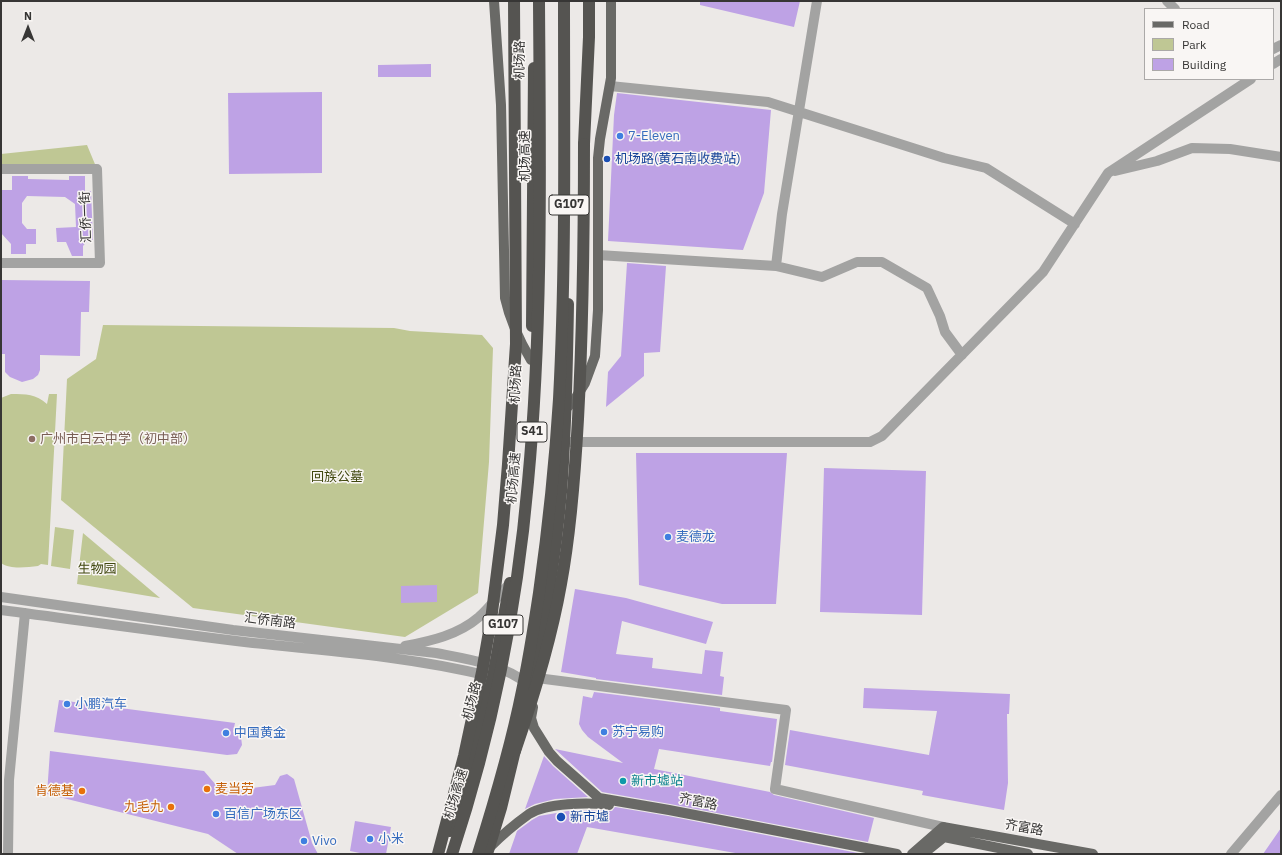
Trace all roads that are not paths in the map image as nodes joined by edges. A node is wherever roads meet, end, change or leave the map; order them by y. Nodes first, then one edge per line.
1 (494, 1) edge
2 (514, 1) edge
3 (535, 1) edge
4 (539, 1) edge
5 (564, 1) edge
6 (569, 1) edge
7 (589, 1) edge
8 (611, 1) edge
9 (818, 1) edge
10 (1249, 80) edge
11 (610, 86) junction
12 (800, 112) junction
13 (1281, 157) edge
14 (1, 169) edge
15 (1108, 173) junction
16 (1075, 224) junction
17 (598, 255) junction
18 (1, 262) edge
19 (776, 266) junction
20 (962, 355) junction
21 (531, 360) junction
22 (566, 409) junction
23 (564, 442) junction
24 (510, 583) junction
25 (1, 597) edge
26 (59, 605) junction
27 (1, 610) edge
28 (25, 613) junction
29 (58, 618) junction
30 (398, 648) junction
31 (494, 672) junction
32 (534, 682) junction
33 (1281, 795) edge
34 (4, 816) edge
35 (943, 827) junction
36 (944, 837) junction
37 (483, 853) edge
38 (8, 854) edge
39 (443, 854) edge
40 (871, 854) edge
41 (897, 854) edge
42 (912, 854) edge
43 (923, 854) edge
44 (1028, 854) edge
45 (1093, 854) edge
46 (1231, 854) edge

1 - 21 main road
2 - 39 highway, bridge
3 - 21 highway, 机场路 / G107
4 - 39 highway, 机场高速 / S41, bridge
5 - 37 highway, S41, bridge
6 - 22 highway, G107
7 - 37 highway, bridge
8 - 11 main road
9 - 12 street
10 - 15 street
11 - 12 street
11 - 17 main road
12 - 16 street
12 - 19 street
13 - 15 street
14 - 18 street, 汇侨一街
15 - 16 street
16 - 20 street
17 - 19 street
17 - 22 main road
19 - 20 street
20 - 23 street
21 - 24 highway, 机场路
22 - 23 highway
23 - 32 highway
24 - 30 street
24 - 31 highway, 机场路 / G107
25 - 26 street, 汇侨南路
26 - 29 street
26 - 30 street, 汇侨南路
27 - 28 street, 汇侨南路
28 - 29 street, 汇侨南路
28 - 34 street
29 - 31 street, 汇侨南路
30 - 31 street, 汇侨南路
31 - 32 street, 汇侨南路
31 - 39 highway, 机场路
32 - 35 street
32 - 37 highway
32 - 41 main road, 齐富路
33 - 46 street
34 - 38 street
35 - 36 street
35 - 42 main road
35 - 45 main road, 齐富路
36 - 43 main road
36 - 44 main road, 齐富路
37 - 40 main road, 齐富路

